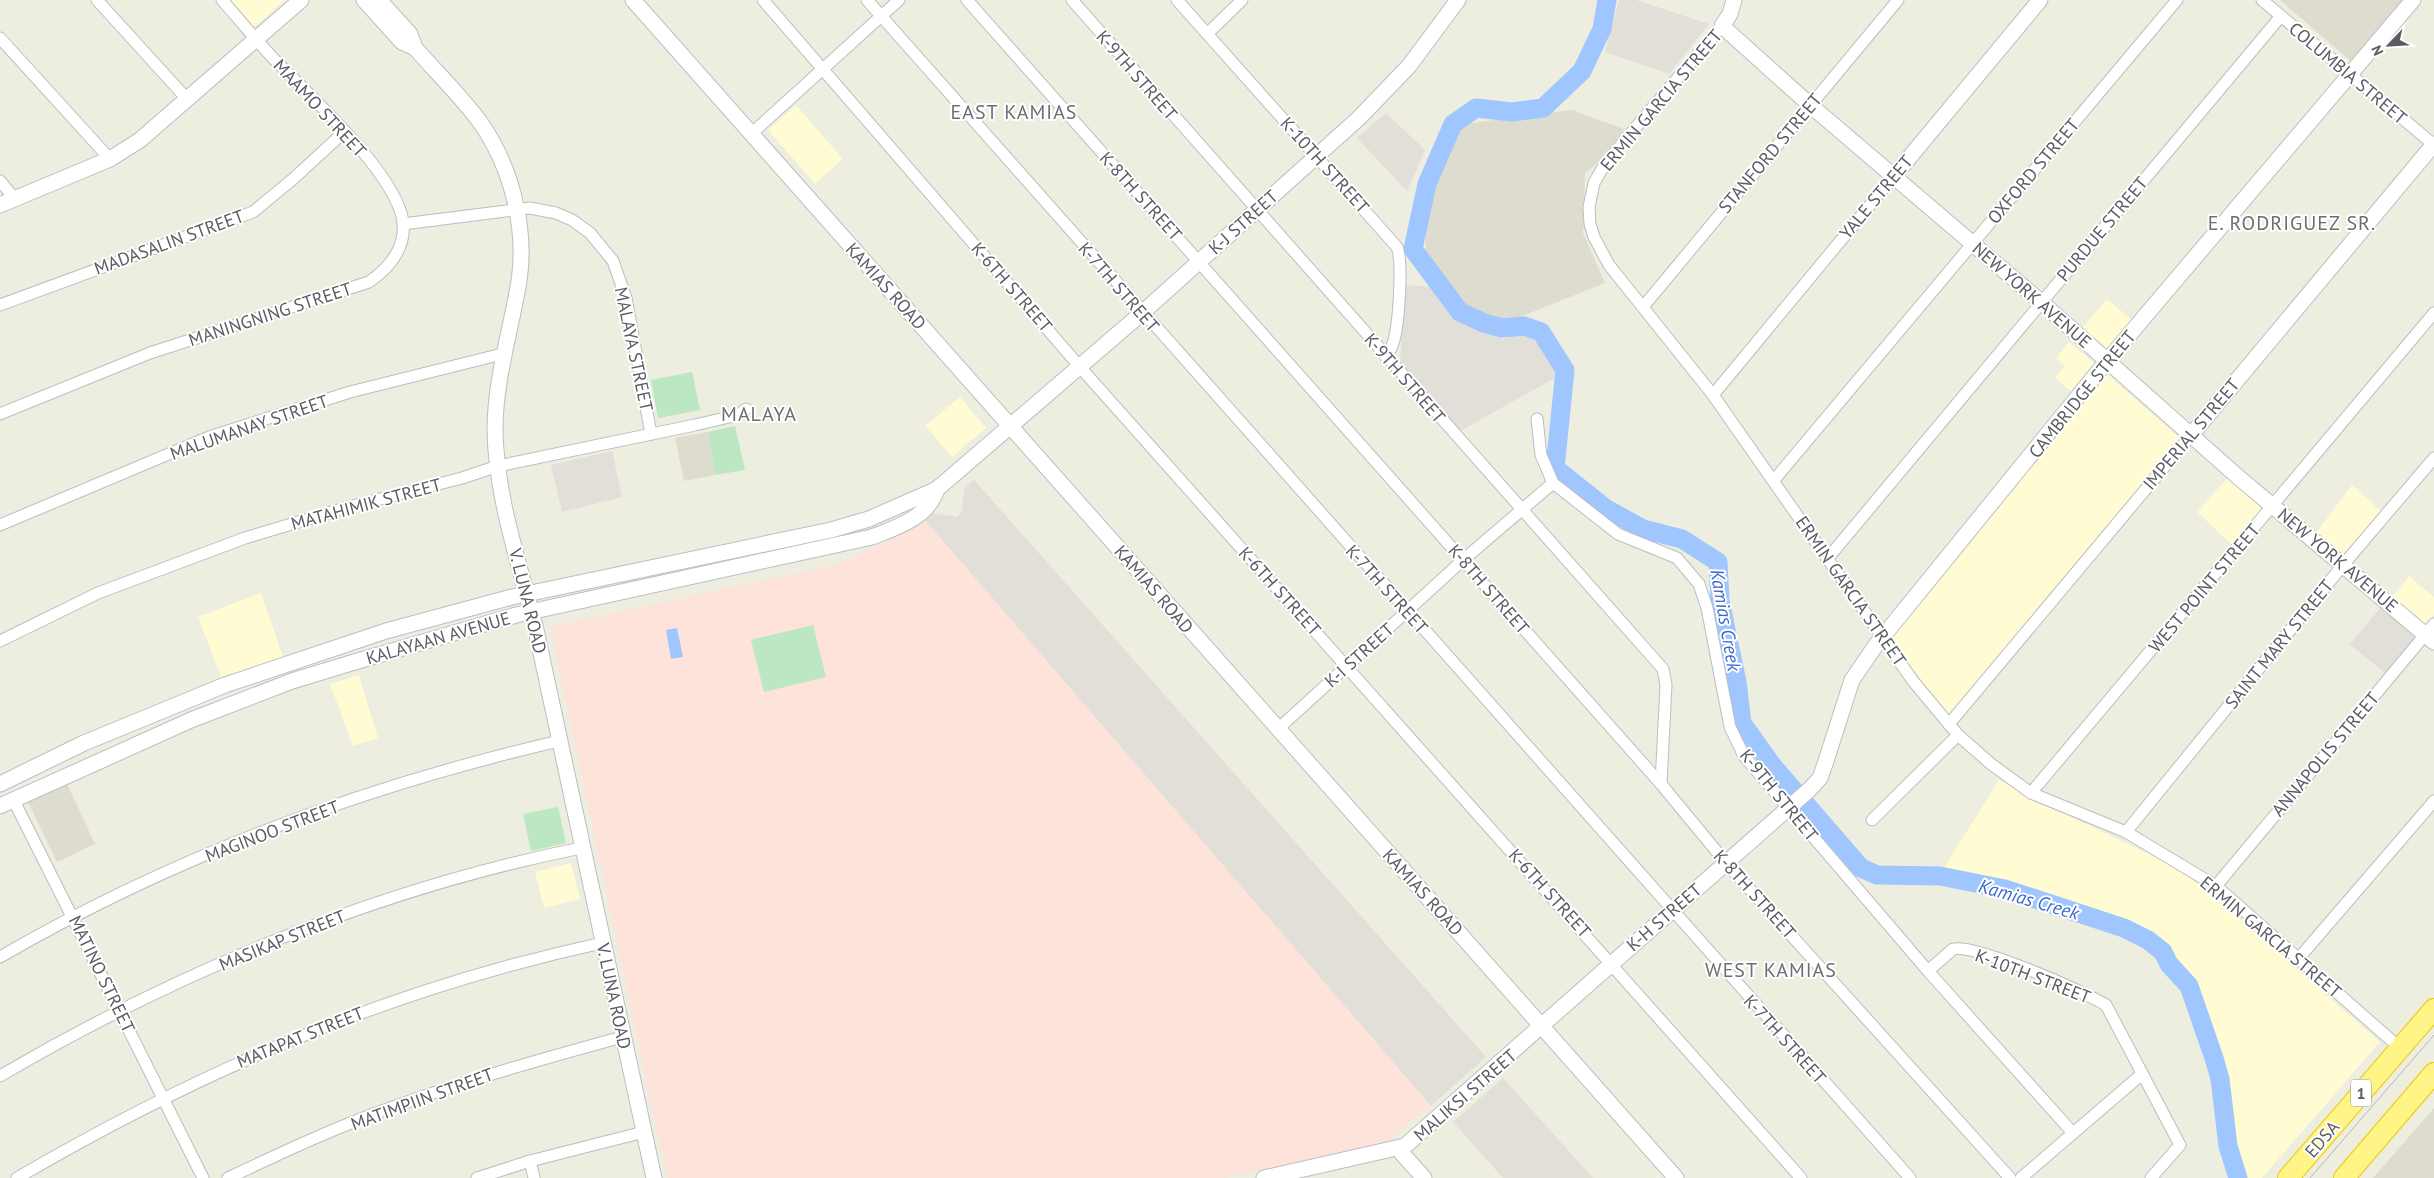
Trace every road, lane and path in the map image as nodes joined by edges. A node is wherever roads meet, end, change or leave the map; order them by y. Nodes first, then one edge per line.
1 (97, 0) edge
2 (222, 0) edge
3 (301, 0) edge
4 (364, 0) edge
5 (379, 0) edge
6 (633, 0) edge
7 (763, 0) edge
8 (866, 0) edge
9 (899, 0) edge
10 (967, 0) edge
11 (1072, 0) edge
12 (1177, 0) edge
13 (1242, 0) edge
14 (1458, 0) edge
15 (1898, 0) edge
16 (2040, 0) edge
17 (2177, 0) edge
18 (2262, 0) edge
19 (2413, 0) edge
20 (1736, 2) edge
21 (881, 16) junction
22 (2281, 16) junction
23 (1722, 26) junction
24 (1208, 34) junction
25 (0, 38) edge
26 (256, 39) junction
27 (415, 48) junction
28 (823, 67) junction
29 (2349, 75) junction
30 (187, 99) junction
31 (1810, 105) junction
32 (344, 132) junction
33 (751, 134) junction
34 (2434, 145) edge
35 (1317, 156) junction
36 (110, 159) junction
37 (1894, 176) junction
38 (0, 180) edge
39 (16, 199) junction
40 (0, 205) edge
41 (516, 209) junction
42 (1256, 210) junction
43 (404, 224) junction
44 (1972, 244) junction
45 (1200, 262) junction
46 (2041, 302) junction
47 (0, 305) edge
48 (1643, 307) junction
49 (1142, 313) junction
50 (2434, 313) edge
51 (506, 353) junction
52 (1386, 356) junction
53 (2107, 361) junction
54 (1080, 366) junction
55 (1713, 395) junction
56 (746, 409) dead end
57 (0, 414) edge
58 (1537, 419) dead end
59 (1010, 426) junction
60 (651, 434) junction
61 (2192, 434) junction
62 (2434, 458) edge
63 (498, 466) junction
64 (1774, 480) junction
65 (1553, 483) junction
66 (937, 489) junction
67 (2273, 506) junction
68 (1521, 510) junction
69 (0, 525) edge
70 (1828, 558) junction
71 (1463, 560) junction
72 (2343, 565) junction
73 (527, 594) junction
74 (532, 612) junction
75 (1408, 612) junction
76 (2431, 633) edge
77 (1884, 638) junction
78 (0, 641) edge
79 (1346, 666) junction
80 (1949, 724) junction
81 (1278, 729) junction
82 (1958, 735) junction
83 (559, 741) junction
84 (2, 778) edge
85 (1661, 784) junction
86 (2031, 793) junction
87 (2434, 801) edge
88 (7, 803) edge
89 (1791, 807) junction
90 (1872, 820) dead end
91 (2126, 832) junction
92 (581, 848) junction
93 (1726, 864) junction
94 (2216, 886) junction
95 (1671, 911) junction
96 (74, 918) junction
97 (602, 943) junction
98 (0, 957) edge
99 (2299, 958) junction
100 (1612, 963) junction
101 (1928, 970) junction
102 (2434, 1009) edge
103 (120, 1011) junction
104 (1542, 1026) junction
105 (622, 1037) junction
106 (2400, 1048) junction
107 (2142, 1074) junction
108 (0, 1076) edge
109 (2433, 1077) edge
110 (163, 1097) junction
111 (644, 1132) junction
112 (2073, 1133) junction
113 (1398, 1149) junction
114 (530, 1161) junction
115 (2353, 1175) edge
116 (17, 1178) edge
117 (203, 1178) edge
118 (228, 1178) edge
119 (477, 1178) edge
120 (534, 1178) edge
121 (654, 1178) edge
122 (1264, 1178) edge
123 (1424, 1178) edge
124 (1676, 1178) edge
125 (1801, 1178) edge
126 (1910, 1178) edge
127 (2010, 1178) edge
128 (2021, 1178) edge
129 (2151, 1178) edge
130 (2288, 1178) edge

1 - 30 street
2 - 26 street, MAAMO STREET
3 - 26 main road
4 - 27 main road, V. LUNA ROAD
5 - 27 main road, V. LUNA ROAD
6 - 33 main road, KAMIAS ROAD
7 - 28 street, K-6TH STREET
8 - 21 street, K-7TH STREET
9 - 21 street
10 - 45 street, K-8TH STREET
11 - 42 street, K-9TH STREET
12 - 24 street, K-10TH STREET
13 - 24 street
14 - 35 main road, K-J STREET
15 - 31 street, STANFORD STREET
16 - 37 main road, YALE STREET
17 - 44 street, OXFORD STREET
18 - 22 street, COLUMBIA STREET
19 - 29 main road, CAMBRIDGE STREET
20 - 23 main road, ERMIN GARCIA STREET
21 - 28 street
21 - 49 street, K-7TH STREET
22 - 29 street, COLUMBIA STREET
22 - 46 street, PURDUE STREET
23 - 31 main road, NEW YORK AVENUE
23 - 48 street, ERMIN GARCIA STREET
24 - 35 street, K-10TH STREET
25 - 36 street
26 - 30 main road
26 - 32 street, MAAMO STREET
27 - 41 main road, V. LUNA ROAD
28 - 33 street
28 - 54 street, K-6TH STREET
29 - 34 street, COLUMBIA STREET
29 - 53 main road, CAMBRIDGE STREET
30 - 36 main road
31 - 37 main road, NEW YORK AVENUE
31 - 48 street, STANFORD STREET
32 - 43 street, MAAMO STREET
32 - 47 street, MADASALIN STREET
33 - 59 main road, KAMIAS ROAD
34 - 61 main road, IMPERIAL STREET
35 - 42 main road, K-J STREET
35 - 52 street, K-10TH STREET
36 - 39 main road
37 - 44 main road, NEW YORK AVENUE
37 - 55 street, YALE STREET
38 - 39 street
39 - 40 main road
41 - 43 street
41 - 51 main road, V. LUNA ROAD
41 - 60 street, MALAYA STREET
42 - 45 main road, K-J STREET
42 - 52 street, K-9TH STREET
43 - 57 street, MANINGNING STREET
44 - 46 main road, NEW YORK AVENUE
44 - 64 street, OXFORD STREET
45 - 49 main road, K-J STREET
45 - 71 street, K-8TH STREET
46 - 53 main road, NEW YORK AVENUE
46 - 70 street, PURDUE STREET
48 - 55 street, ERMIN GARCIA STREET
49 - 54 main road, K-J STREET
49 - 75 street, K-7TH STREET
50 - 67 street, WEST POINT STREET
51 - 63 main road, V. LUNA ROAD
51 - 69 street, MALUMANAY STREET
52 - 68 street, K-9TH STREET
53 - 61 main road, NEW YORK AVENUE
53 - 77 main road, CAMBRIDGE STREET
54 - 59 main road, K-J STREET
54 - 79 street, K-6TH STREET
55 - 64 street, ERMIN GARCIA STREET
56 - 60 street, MATAHIMIK STREET
58 - 65 street, K-9TH STREET
59 - 66 main road, KALAYAAN AVENUE
59 - 81 main road, KAMIAS ROAD
60 - 63 street, MATAHIMIK STREET
61 - 67 main road, NEW YORK AVENUE
61 - 80 street, IMPERIAL STREET
62 - 72 street, SAINT MARY STREET
63 - 73 main road, V. LUNA ROAD
63 - 78 street, MATAHIMIK STREET
64 - 70 street, ERMIN GARCIA STREET
65 - 68 street, K-I STREET
65 - 89 street, K-9TH STREET
66 - 73 main road, KALAYAAN AVENUE
66 - 74 main road, KALAYAAN AVENUE
67 - 72 main road, NEW YORK AVENUE
67 - 86 street, WEST POINT STREET
68 - 71 street, K-I STREET
68 - 85 street, K-9TH STREET
70 - 77 street, ERMIN GARCIA STREET
71 - 75 street, K-I STREET
71 - 85 street, K-8TH STREET
72 - 76 main road, NEW YORK AVENUE
72 - 91 street, SAINT MARY STREET
73 - 74 main road, V. LUNA ROAD
73 - 84 main road, KALAYAAN AVENUE
74 - 83 main road, V. LUNA ROAD
74 - 88 main road, KALAYAAN AVENUE
75 - 79 street, K-I STREET
75 - 95 street, K-7TH STREET
76 - 94 street, ANNAPOLIS STREET
77 - 80 street, ERMIN GARCIA STREET
77 - 89 main road, CAMBRIDGE STREET
79 - 81 street, K-I STREET
79 - 100 street, K-6TH STREET
80 - 82 street, ERMIN GARCIA STREET
81 - 104 main road, KAMIAS ROAD
82 - 86 street, ERMIN GARCIA STREET
82 - 90 street
83 - 92 main road, V. LUNA ROAD
83 - 96 street, MAGINOO STREET
84 - 88 main road, MATINO STREET
85 - 93 street, K-8TH STREET
86 - 91 street, ERMIN GARCIA STREET
87 - 99 street
88 - 96 street, MATINO STREET
89 - 93 main road, K-H STREET
89 - 101 street, K-9TH STREET
91 - 94 street, ERMIN GARCIA STREET
92 - 97 main road, V. LUNA ROAD
92 - 103 street, MASIKAP STREET
93 - 95 main road, K-H STREET
93 - 127 street, K-8TH STREET
94 - 99 street, ERMIN GARCIA STREET
95 - 100 main road, K-H STREET
95 - 126 street, K-7TH STREET
96 - 98 street, MAGINOO STREET
96 - 103 street, MATINO STREET
97 - 105 main road, V. LUNA ROAD
97 - 110 street, MATAPAT STREET
99 - 106 street, ERMIN GARCIA STREET
100 - 104 main road, K-H STREET
100 - 125 street, K-6TH STREET
101 - 107 street, K-10TH STREET
101 - 112 street, K-9TH STREET
102 - 106 highway, EDSA / 1
103 - 108 street, MASIKAP STREET
103 - 110 street, MATINO STREET
104 - 113 main road, MALIKSI STREET
104 - 124 main road, KAMIAS ROAD
105 - 111 main road, V. LUNA ROAD
105 - 118 street, MATIMPIIN STREET
106 - 130 highway, EDSA / 1
107 - 112 street
107 - 129 street, K-10TH STREET
109 - 115 highway, 1
110 - 116 street, MATAPAT STREET
110 - 117 street, MATINO STREET
111 - 114 street
111 - 121 main road, V. LUNA ROAD
112 - 128 street
113 - 122 main road, MALIKSI STREET
113 - 123 main road
114 - 119 street
114 - 120 street

